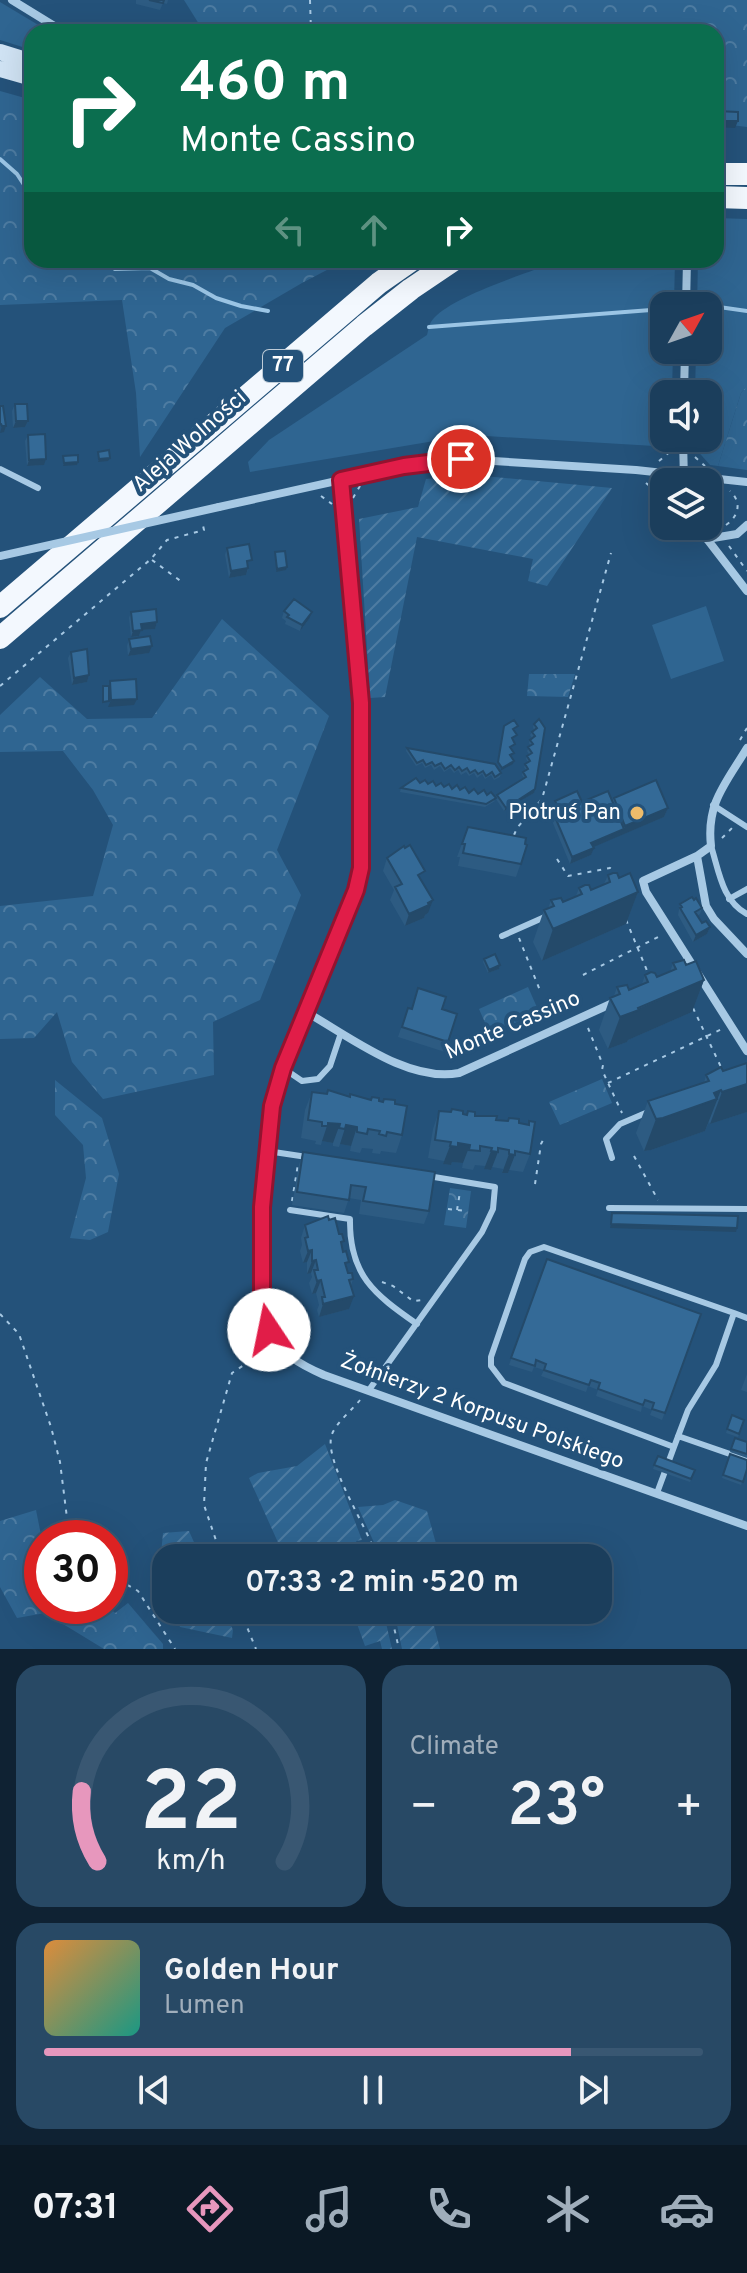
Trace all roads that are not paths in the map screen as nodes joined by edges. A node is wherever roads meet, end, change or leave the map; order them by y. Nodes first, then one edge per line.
1 (13, 0) edge
2 (51, 24) edge
3 (0, 52) edge
4 (24, 60) edge
5 (0, 69) edge
6 (24, 76) edge
7 (724, 174) edge
8 (747, 174) edge
9 (724, 197) edge
10 (747, 198) edge
11 (387, 268) edge
12 (401, 268) edge
13 (442, 268) edge
14 (687, 268) edge
15 (379, 283) junction
16 (686, 292) edge
17 (0, 469) edge
18 (650, 475) edge
19 (341, 480) junction
20 (722, 480) edge
21 (746, 484) edge
22 (38, 488) dead end
23 (747, 525) edge
24 (722, 536) edge
25 (708, 540) edge
26 (0, 556) edge
27 (747, 591) edge
28 (0, 607) edge
29 (0, 638) edge
30 (747, 748) edge
31 (713, 805) junction
32 (747, 827) edge
33 (711, 846) junction
34 (697, 856) junction
35 (747, 889) edge
36 (729, 899) junction
37 (747, 906) edge
38 (739, 910) junction
39 (557, 912) edge
40 (747, 914) edge
41 (502, 936) dead end
42 (747, 954) edge
43 (692, 967) junction
44 (678, 973) edge
45 (625, 997) edge
46 (306, 1012) junction
47 (341, 1033) junction
48 (747, 1051) edge
49 (283, 1068) junction
50 (655, 1109) edge
51 (267, 1151) junction
52 (309, 1158) edge
53 (612, 1158) dead end
54 (423, 1176) edge
55 (609, 1208) dead end
56 (747, 1209) edge
57 (290, 1210) road end
58 (734, 1313) junction
59 (747, 1318) edge
60 (417, 1324) junction
61 (369, 1390) junction
62 (678, 1436) junction
63 (674, 1447) junction
64 (747, 1460) edge
65 (657, 1493) junction
66 (747, 1526) edge

1 - 2 street
3 - 4 main road
5 - 6 main road
7 - 8 highway
9 - 10 highway
11 - 15 highway
12 - 15 highway, Aleja Wolności / 77
13 - 29 highway, Aleja Wolności / 77
14 - 16 street
15 - 28 highway, Aleja Wolności / 77
17 - 22 lane
18 - 19 street
19 - 26 street, bridge
19 - 46 street
20 - 21 street
23 - 24 street
25 - 27 street
30 - 31 street
31 - 32 lane
31 - 33 street
33 - 34 street
33 - 36 lane
34 - 42 street
34 - 43 street
35 - 36 lane
36 - 38 lane
37 - 38 lane
38 - 40 lane
39 - 41 lane
43 - 44 street
43 - 48 street
45 - 47 street, Monte Cassino
46 - 47 street, Monte Cassino
46 - 49 street
47 - 49 lane
49 - 51 street
50 - 53 lane
51 - 52 lane
51 - 61 street, Żołnierzy 2 Korpusu Polskiego
54 - 60 lane
55 - 56 lane
57 - 60 lane
58 - 59 lane
58 - 62 lane
58 - 63 lane
60 - 61 lane
61 - 65 street, Żołnierzy 2 Korpusu Polskiego
62 - 63 lane
62 - 64 lane
63 - 65 lane
65 - 66 street, Żołnierzy 2 Korpusu Polskiego

